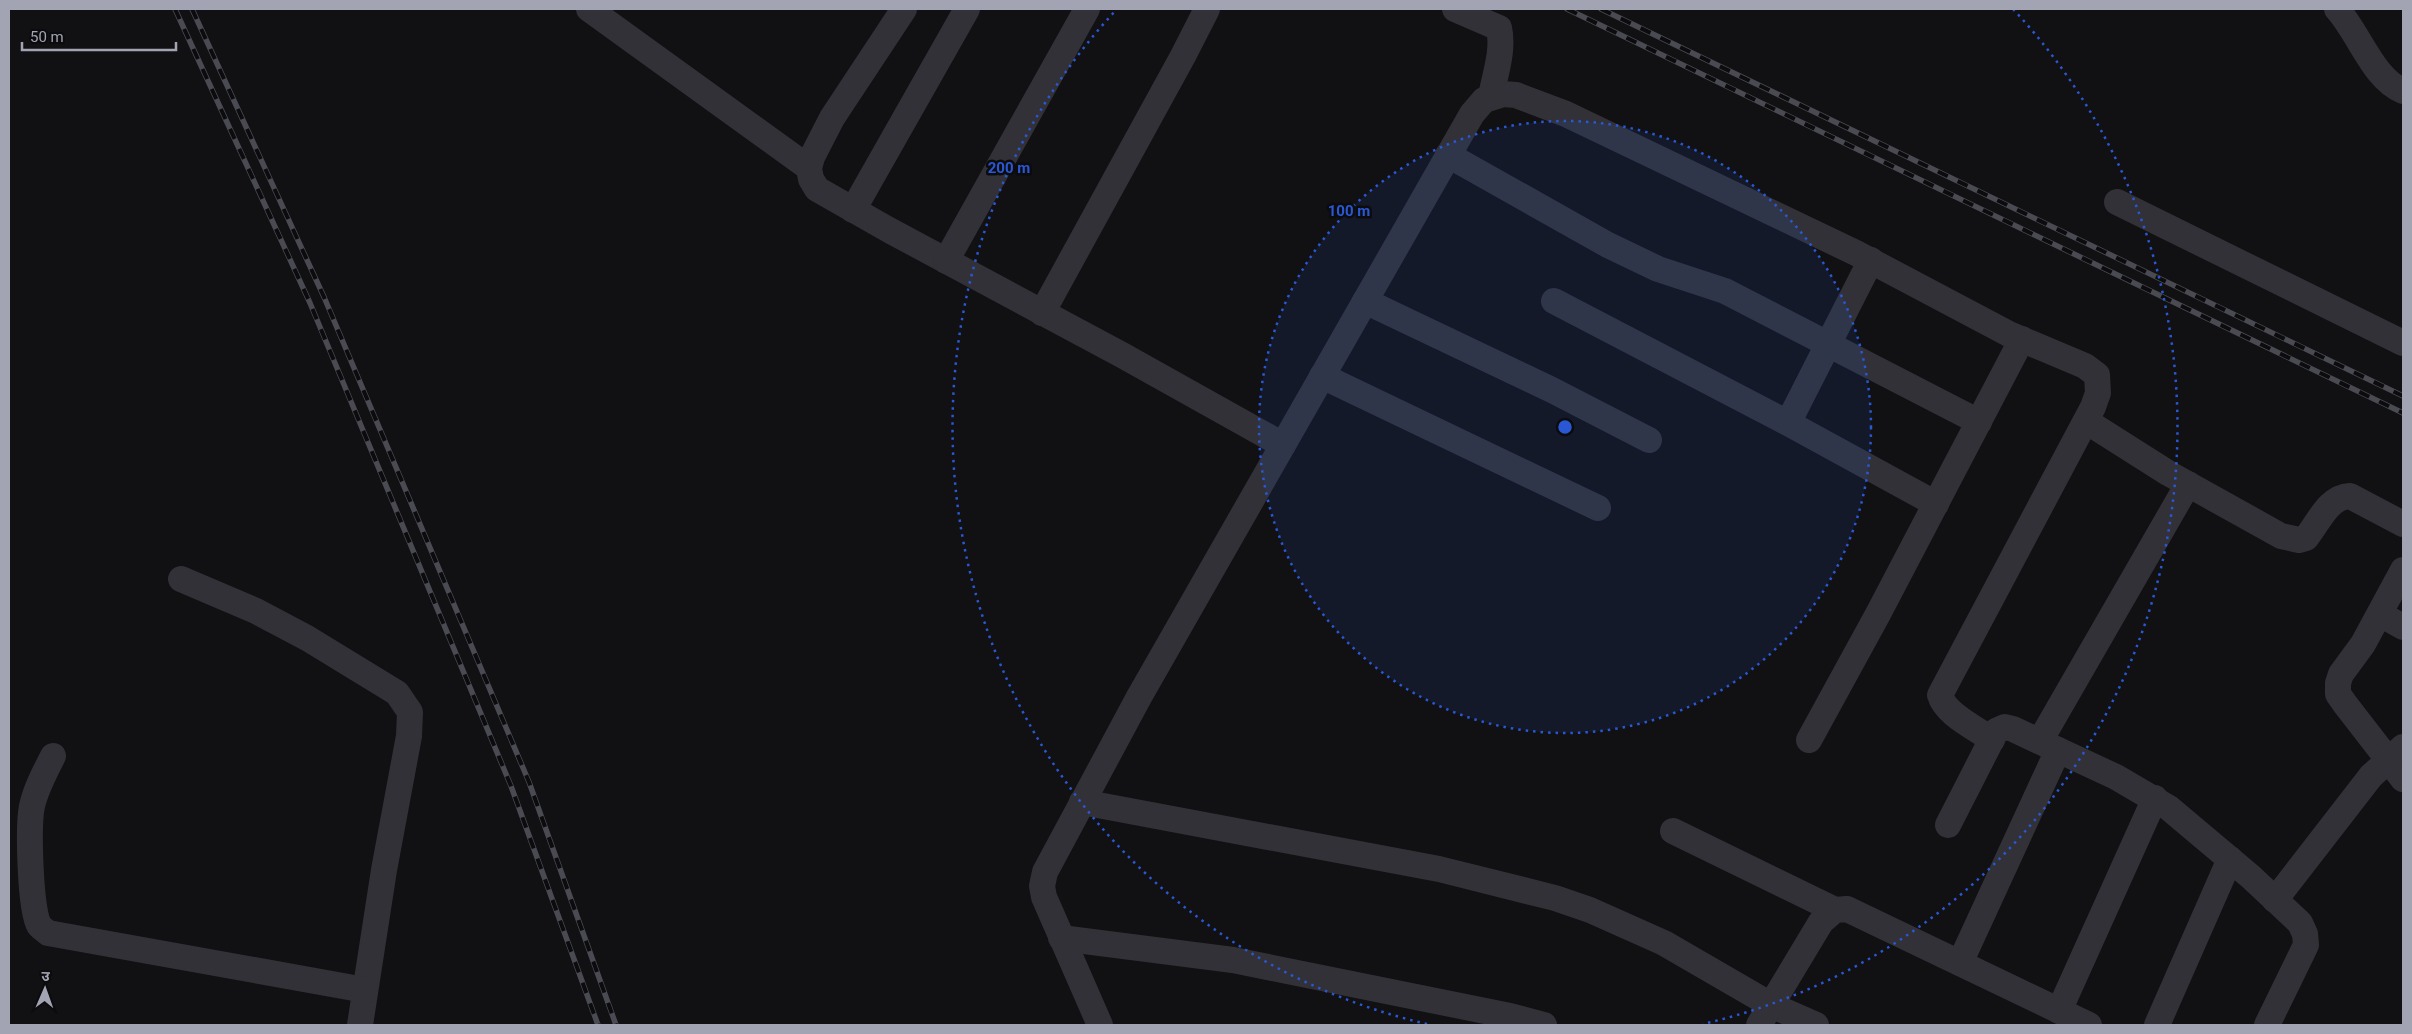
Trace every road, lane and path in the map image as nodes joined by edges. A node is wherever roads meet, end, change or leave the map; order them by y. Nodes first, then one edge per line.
1 (589, 9) edge
2 (904, 9) edge
3 (967, 9) edge
4 (1086, 9) edge
5 (1207, 9) edge
6 (1455, 9) edge
7 (2343, 11) edge
8 (2403, 91) edge
9 (1491, 96) junction
10 (1448, 155) junction
11 (808, 168) junction
12 (2117, 202) dead end
13 (853, 210) junction
14 (1871, 260) junction
15 (946, 261) junction
16 (1365, 301) junction
17 (1554, 301) dead end
18 (1042, 312) junction
19 (2022, 339) junction
20 (1829, 343) junction
21 (2403, 343) edge
22 (1322, 376) junction
23 (2086, 421) junction
24 (1979, 422) junction
25 (1788, 423) junction
26 (1649, 440) dead end
27 (1283, 445) junction
28 (2188, 484) junction
29 (1936, 504) junction
30 (1598, 508) dead end
31 (2403, 524) edge
32 (2403, 570) edge
33 (181, 579) dead end
34 (2380, 614) junction
35 (2403, 627) edge
36 (1809, 740) dead end
37 (1992, 740) junction
38 (2049, 746) junction
39 (53, 756) dead end
40 (2398, 761) edge
41 (2155, 798) junction
42 (1082, 802) junction
43 (1948, 825) dead end
44 (1673, 831) dead end
45 (2230, 859) junction
46 (2275, 900) junction
47 (1835, 910) junction
48 (1062, 938) junction
49 (1960, 963) junction
50 (366, 990) junction
51 (2059, 1011) junction
52 (1765, 1015) edge
53 (1458, 1016) edge
54 (360, 1025) edge
55 (1100, 1025) edge
56 (1544, 1025) edge
57 (1816, 1025) edge
58 (2089, 1025) edge
59 (2157, 1025) edge
60 (2267, 1025) edge

1 - 11 street
2 - 11 street
3 - 13 street
4 - 15 street
5 - 18 street
6 - 9 street
7 - 8 street
9 - 10 street
9 - 14 street
10 - 16 street
10 - 20 street
11 - 13 street
12 - 21 street
13 - 15 street
14 - 19 street
14 - 20 street
15 - 18 street
16 - 22 street
16 - 26 street
17 - 25 street
18 - 27 street
19 - 23 street
19 - 24 street
20 - 24 street
20 - 25 street
22 - 27 street
22 - 30 street
23 - 28 street
23 - 37 street
24 - 29 street
25 - 29 street
27 - 42 street
28 - 31 street
28 - 38 street
29 - 36 street
32 - 34 street
33 - 50 street
34 - 35 street
34 - 40 street
37 - 38 street
37 - 43 street
38 - 41 street
38 - 49 street
39 - 50 street
40 - 46 street
41 - 45 street
41 - 51 street
42 - 48 street
42 - 52 street
44 - 47 street
45 - 46 street
45 - 59 street
46 - 60 street
47 - 49 street
47 - 52 street
48 - 53 street
48 - 55 street
49 - 51 street
50 - 54 street
51 - 58 street
52 - 57 street
53 - 56 street

